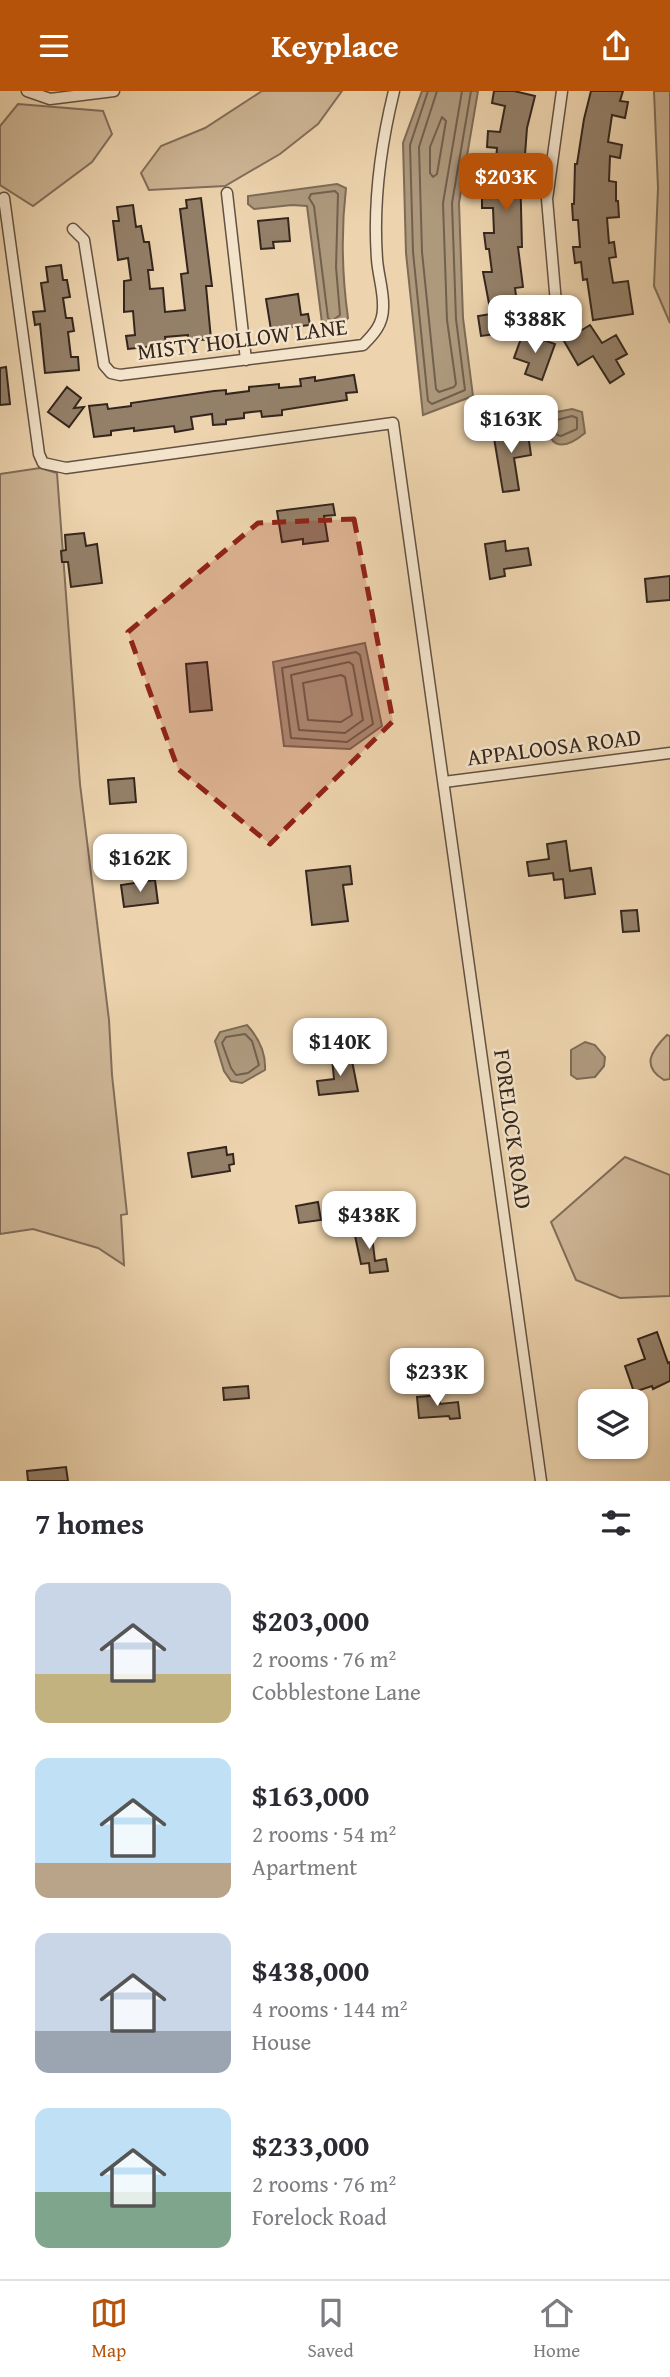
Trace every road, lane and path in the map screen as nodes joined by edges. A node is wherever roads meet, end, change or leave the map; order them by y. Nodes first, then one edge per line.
1 (27, 91) edge
2 (114, 91) edge
3 (394, 91) edge
4 (562, 91) edge
5 (227, 193) dead end
6 (4, 198) dead end
7 (73, 229) dead end
8 (556, 303) dead end
9 (246, 360) junction
10 (670, 753) edge
11 (444, 782) junction
12 (541, 1481) edge

1 - 2 street
3 - 9 street, MISTY HOLLOW LANE
4 - 8 street
5 - 9 street
6 - 11 street, FORELOCK ROAD
7 - 9 street, MISTY HOLLOW LANE
10 - 11 street, APPALOOSA ROAD
11 - 12 street, FORELOCK ROAD

